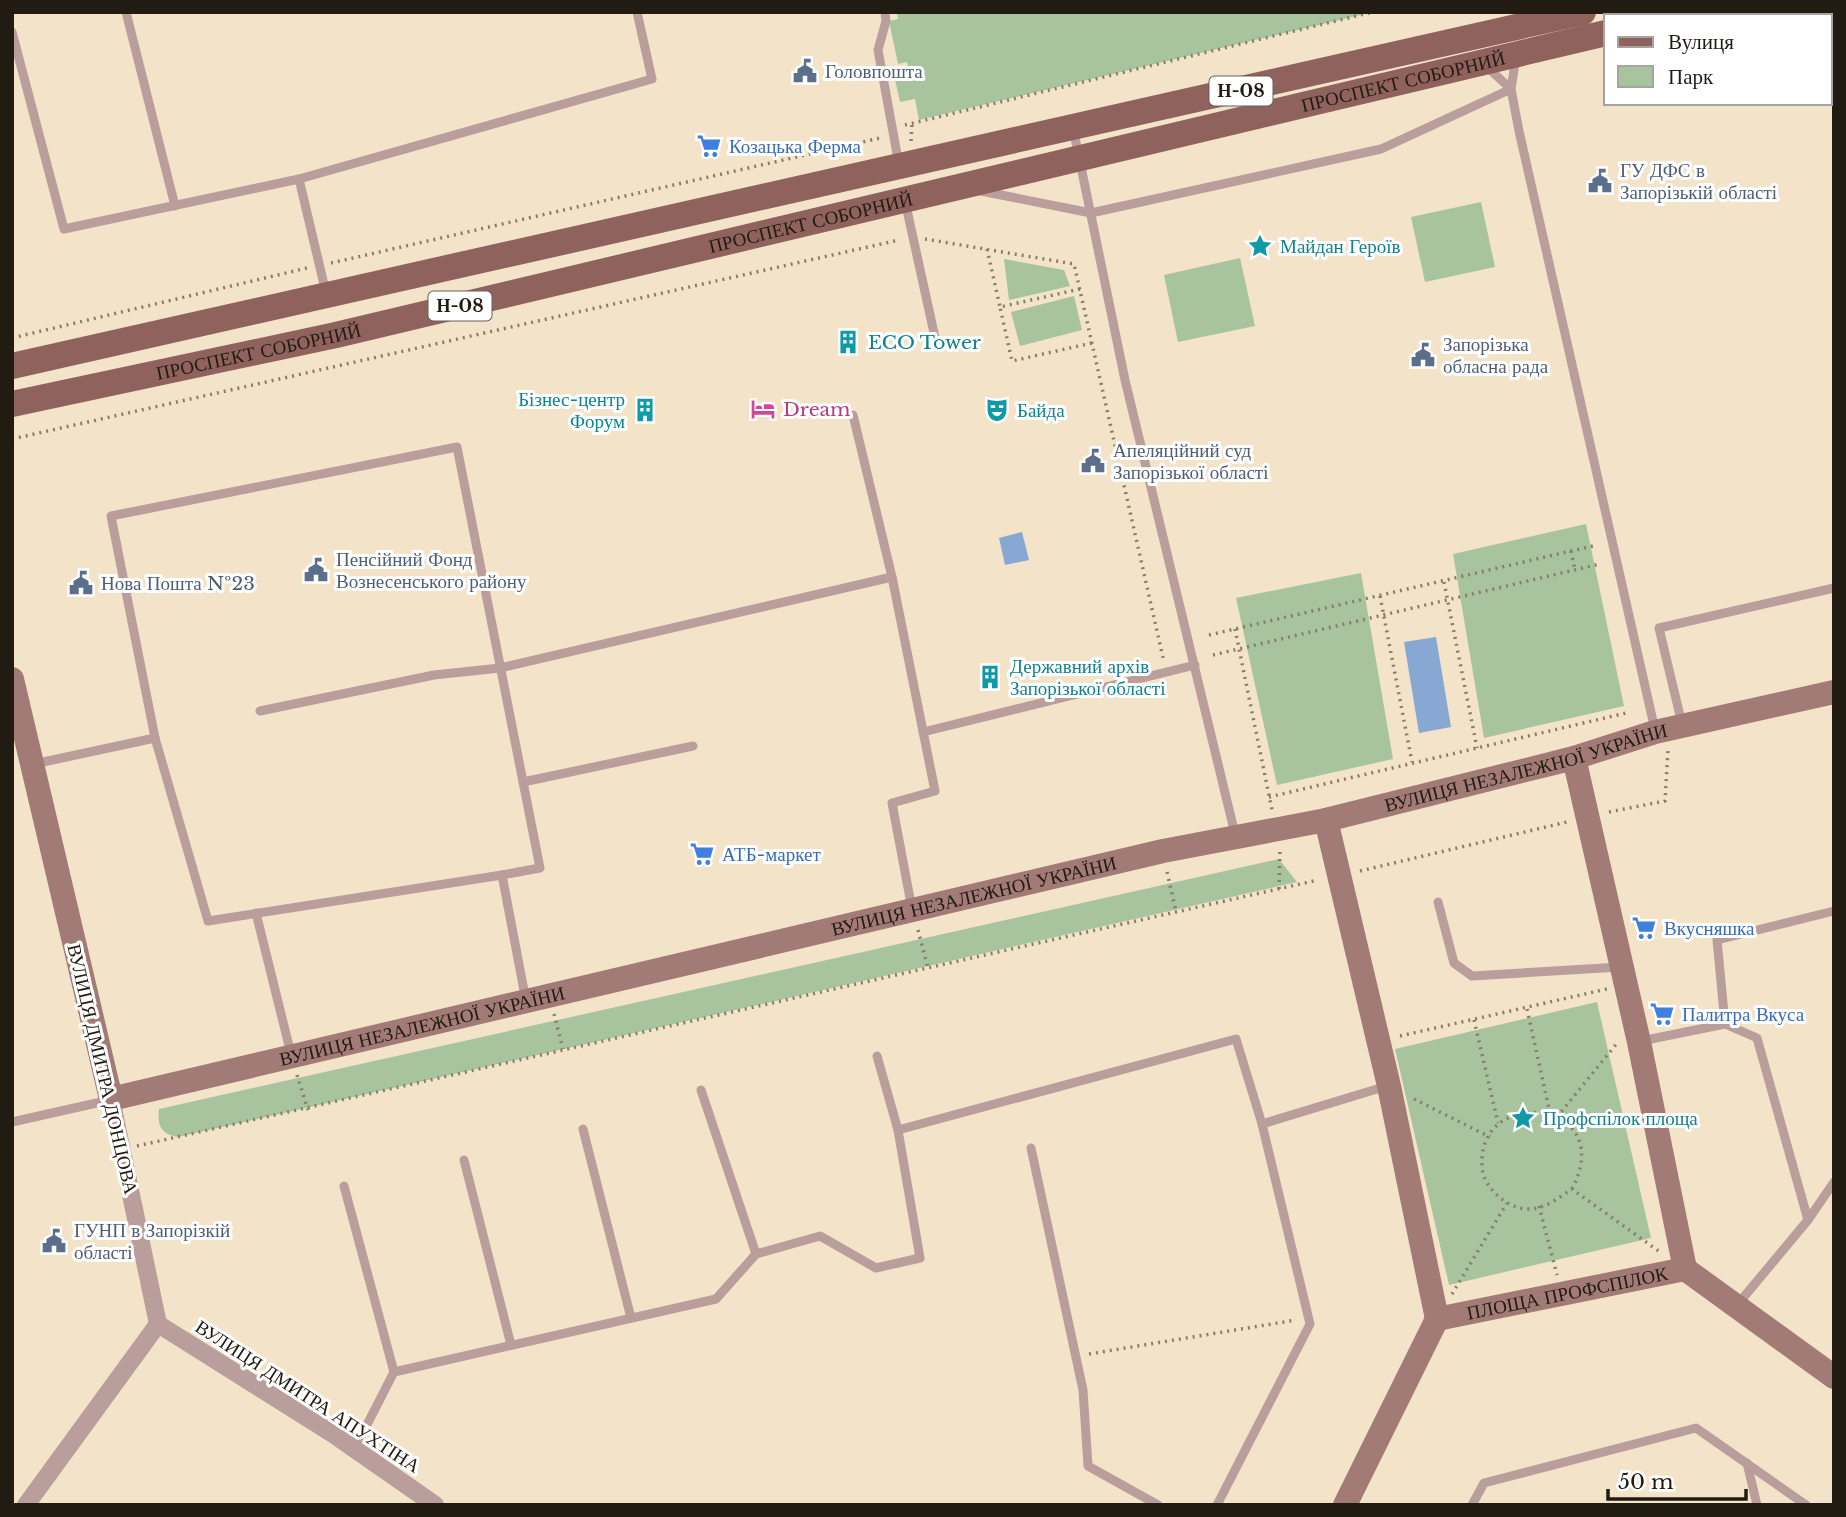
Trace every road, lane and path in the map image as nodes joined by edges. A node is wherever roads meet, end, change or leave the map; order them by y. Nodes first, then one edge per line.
1 (125, 12) edge
2 (637, 12) edge
3 (885, 12) edge
4 (1373, 12) edge
5 (1583, 12) edge
6 (12, 32) edge
7 (1604, 33) edge
8 (1433, 47) junction
9 (1516, 53) junction
10 (1484, 63) junction
11 (1511, 89) junction
12 (1073, 125) junction
13 (893, 131) junction
14 (1079, 159) junction
15 (894, 167) junction
16 (299, 179) junction
17 (956, 185) junction
18 (905, 199) junction
19 (175, 206) junction
20 (1091, 213) junction
21 (914, 237) junction
22 (988, 249) junction
23 (319, 265) junction
24 (1080, 289) junction
25 (327, 297) junction
26 (1000, 307) junction
27 (12, 338) edge
28 (936, 342) dead end
29 (1092, 343) junction
30 (12, 366) edge
31 (12, 404) edge
32 (853, 415) dead end
33 (12, 439) edge
34 (1597, 545) dead end
35 (1571, 551) junction
36 (1600, 564) dead end
37 (1575, 569) junction
38 (892, 577) junction
39 (1444, 581) junction
40 (1834, 588) edge
41 (1380, 596) junction
42 (1448, 600) junction
43 (1384, 615) junction
44 (1235, 629) junction
45 (1209, 635) dead end
46 (1239, 649) junction
47 (1213, 655) dead end
48 (1195, 665) junction
49 (500, 668) junction
50 (1167, 672) junction
51 (12, 680) edge
52 (1834, 692) edge
53 (260, 711) dead end
54 (1626, 713) dead end
55 (1682, 726) junction
56 (923, 732) junction
57 (1655, 732) junction
58 (155, 738) junction
59 (693, 746) dead end
60 (1478, 748) junction
61 (1574, 758) junction
62 (1412, 762) junction
63 (32, 764) junction
64 (523, 782) junction
65 (1269, 797) junction
66 (1665, 801) dead end
67 (1588, 817) junction
68 (1326, 820) junction
69 (1277, 830) junction
70 (1236, 836) junction
71 (1163, 851) junction
72 (502, 875) junction
73 (1338, 877) junction
74 (1279, 889) junction
75 (1438, 902) dead end
76 (912, 910) junction
77 (1176, 911) junction
78 (1834, 911) edge
79 (256, 913) junction
80 (928, 968) junction
81 (1624, 976) junction
82 (538, 998) junction
83 (1527, 1008) junction
84 (1474, 1020) junction
85 (1725, 1024) junction
86 (1637, 1031) junction
87 (1378, 1041) junction
88 (563, 1049) junction
89 (877, 1056) dead end
90 (292, 1058) junction
91 (1389, 1086) junction
92 (701, 1090) dead end
93 (111, 1100) junction
94 (308, 1110) junction
95 (1550, 1113) junction
96 (1558, 1117) junction
97 (12, 1122) edge
98 (1498, 1123) junction
99 (1262, 1124) junction
100 (583, 1129) dead end
101 (898, 1130) junction
102 (1490, 1138) junction
103 (123, 1149) junction
104 (1031, 1149) dead end
105 (464, 1160) dead end
106 (1834, 1182) edge
107 (344, 1186) dead end
108 (1572, 1189) junction
109 (1507, 1203) junction
110 (1539, 1206) junction
111 (1808, 1220) junction
112 (756, 1254) junction
113 (1685, 1269) junction
114 (1562, 1294) junction
115 (1737, 1305) junction
116 (631, 1318) junction
117 (1308, 1318) junction
118 (1437, 1320) junction
119 (158, 1324) junction
120 (511, 1345) junction
121 (1076, 1356) junction
122 (394, 1371) junction
123 (1834, 1377) edge
124 (355, 1448) junction
125 (1747, 1463) junction
126 (26, 1505) edge
127 (435, 1505) edge
128 (1158, 1505) edge
129 (1217, 1505) edge
130 (1345, 1505) edge
131 (1472, 1505) edge
132 (1757, 1505) edge
133 (1806, 1505) edge

1 - 19 lane
2 - 16 lane
3 - 13 lane
4 - 13 path
5 - 8 main road, ПРОСПЕКТ СОБОРНИЙ / Н-08
6 - 19 lane
7 - 9 main road, ПРОСПЕКТ СОБОРНИЙ / Н-08
8 - 10 main road
8 - 12 main road, ПРОСПЕКТ СОБОРНИЙ / Н-08
9 - 10 main road, ПРОСПЕКТ СОБОРНИЙ / Н-08
9 - 11 lane
10 - 11 lane
10 - 14 main road, ПРОСПЕКТ СОБОРНИЙ / Н-08
11 - 20 lane
11 - 57 lane
12 - 14 lane
12 - 15 main road, ПРОСПЕКТ СОБОРНИЙ / Н-08
13 - 15 lane
14 - 17 main road, ПРОСПЕКТ СОБОРНИЙ / Н-08
14 - 20 lane
15 - 18 main road
15 - 23 path
15 - 25 main road, ПРОСПЕКТ СОБОРНИЙ / Н-08
16 - 19 lane
16 - 23 lane
17 - 18 main road, ПРОСПЕКТ СОБОРНИЙ / Н-08
17 - 20 lane
18 - 21 lane
18 - 31 main road, ПРОСПЕКТ СОБОРНИЙ / Н-08
20 - 48 lane
21 - 22 path
21 - 28 lane
21 - 33 path
22 - 24 path
22 - 26 path
23 - 25 lane
23 - 27 path
24 - 26 path
24 - 29 path
25 - 30 main road, ПРОСПЕКТ СОБОРНИЙ / Н-08
26 - 29 path
29 - 50 path
32 - 38 lane
34 - 35 path
35 - 37 path
35 - 39 path
36 - 37 path
37 - 42 path
38 - 49 lane
38 - 56 lane
39 - 41 path
39 - 42 path
40 - 55 lane
41 - 43 path
41 - 44 path
42 - 43 path
42 - 60 path
43 - 46 path
43 - 62 path
44 - 45 path
44 - 46 path
46 - 47 path
46 - 65 path
48 - 50 lane
48 - 70 lane
49 - 53 lane
49 - 58 lane
49 - 64 lane
50 - 56 lane
51 - 63 street, ВУЛИЦЯ ДМИТРА ДОНЦОВА
52 - 55 street, ВУЛИЦЯ НЕЗАЛЕЖНОЇ УКРАЇНИ
54 - 60 path
55 - 57 street, ВУЛИЦЯ НЕЗАЛЕЖНОЇ УКРАЇНИ
56 - 76 lane
57 - 61 street, ВУЛИЦЯ НЕЗАЛЕЖНОЇ УКРАЇНИ
58 - 63 lane
58 - 79 lane
59 - 64 lane
60 - 62 path
61 - 67 street, ПЛОЩА ПРОФСПІЛОК
61 - 68 street, ВУЛИЦЯ НЕЗАЛЕЖНОЇ УКРАЇНИ
62 - 65 path
63 - 93 street, ВУЛИЦЯ ДМИТРА ДОНЦОВА
64 - 72 lane
65 - 69 path
66 - 67 path
67 - 73 path
67 - 81 street, ПЛОЩА ПРОФСПІЛОК
68 - 69 street, ВУЛИЦЯ НЕЗАЛЕЖНОЇ УКРАЇНИ
68 - 73 street
69 - 70 street, ВУЛИЦЯ НЕЗАЛЕЖНОЇ УКРАЇНИ
69 - 74 path
70 - 71 street, ВУЛИЦЯ НЕЗАЛЕЖНОЇ УКРАЇНИ
71 - 76 street, ВУЛИЦЯ НЕЗАЛЕЖНОЇ УКРАЇНИ
71 - 77 path
72 - 79 lane
72 - 82 lane
73 - 74 path
73 - 87 street
74 - 77 path
75 - 81 lane
76 - 80 path
76 - 82 street, ВУЛИЦЯ НЕЗАЛЕЖНОЇ УКРАЇНИ
77 - 80 path
78 - 85 lane
79 - 90 lane
80 - 88 path
81 - 83 path
81 - 86 street, ПЛОЩА ПРОФСПІЛОК
82 - 88 path
82 - 90 street, ВУЛИЦЯ НЕЗАЛЕЖНОЇ УКРАЇНИ
83 - 84 path
83 - 95 path
84 - 87 path
84 - 98 path
85 - 86 lane
85 - 111 lane
86 - 96 path
86 - 113 street, ПЛОЩА ПРОФСПІЛОК
87 - 91 street
88 - 94 path
89 - 101 lane
90 - 93 street, ВУЛИЦЯ НЕЗАЛЕЖНОЇ УКРАЇНИ
90 - 94 path
91 - 99 lane
91 - 102 path
91 - 118 street
92 - 112 lane
93 - 97 lane
93 - 103 street, ВУЛИЦЯ ДМИТРА ДОНЦОВА
94 - 103 path
95 - 96 path
95 - 98 path
96 - 108 path
98 - 102 path
99 - 101 lane
99 - 117 lane
100 - 116 lane
101 - 112 lane
102 - 109 path
103 - 119 street, ВУЛИЦЯ ДМИТРА ДОНЦОВА
104 - 121 lane
105 - 120 lane
106 - 111 lane
107 - 122 lane
108 - 110 path
108 - 113 path
109 - 110 path
109 - 118 path
110 - 114 path
111 - 115 lane
112 - 116 lane
113 - 114 street, ПЛОЩА ПРОФСПІЛОК
113 - 115 street
114 - 118 street, ПЛОЩА ПРОФСПІЛОК
115 - 123 street
116 - 120 lane
117 - 121 path
117 - 129 lane
118 - 130 street
119 - 124 street, ВУЛИЦЯ ДМИТРА АПУХТІНА
119 - 126 street
120 - 122 lane
121 - 128 lane
122 - 124 lane
124 - 127 street, ВУЛИЦЯ ДМИТРА АПУХТІНА
125 - 131 lane
125 - 132 lane
125 - 133 lane

